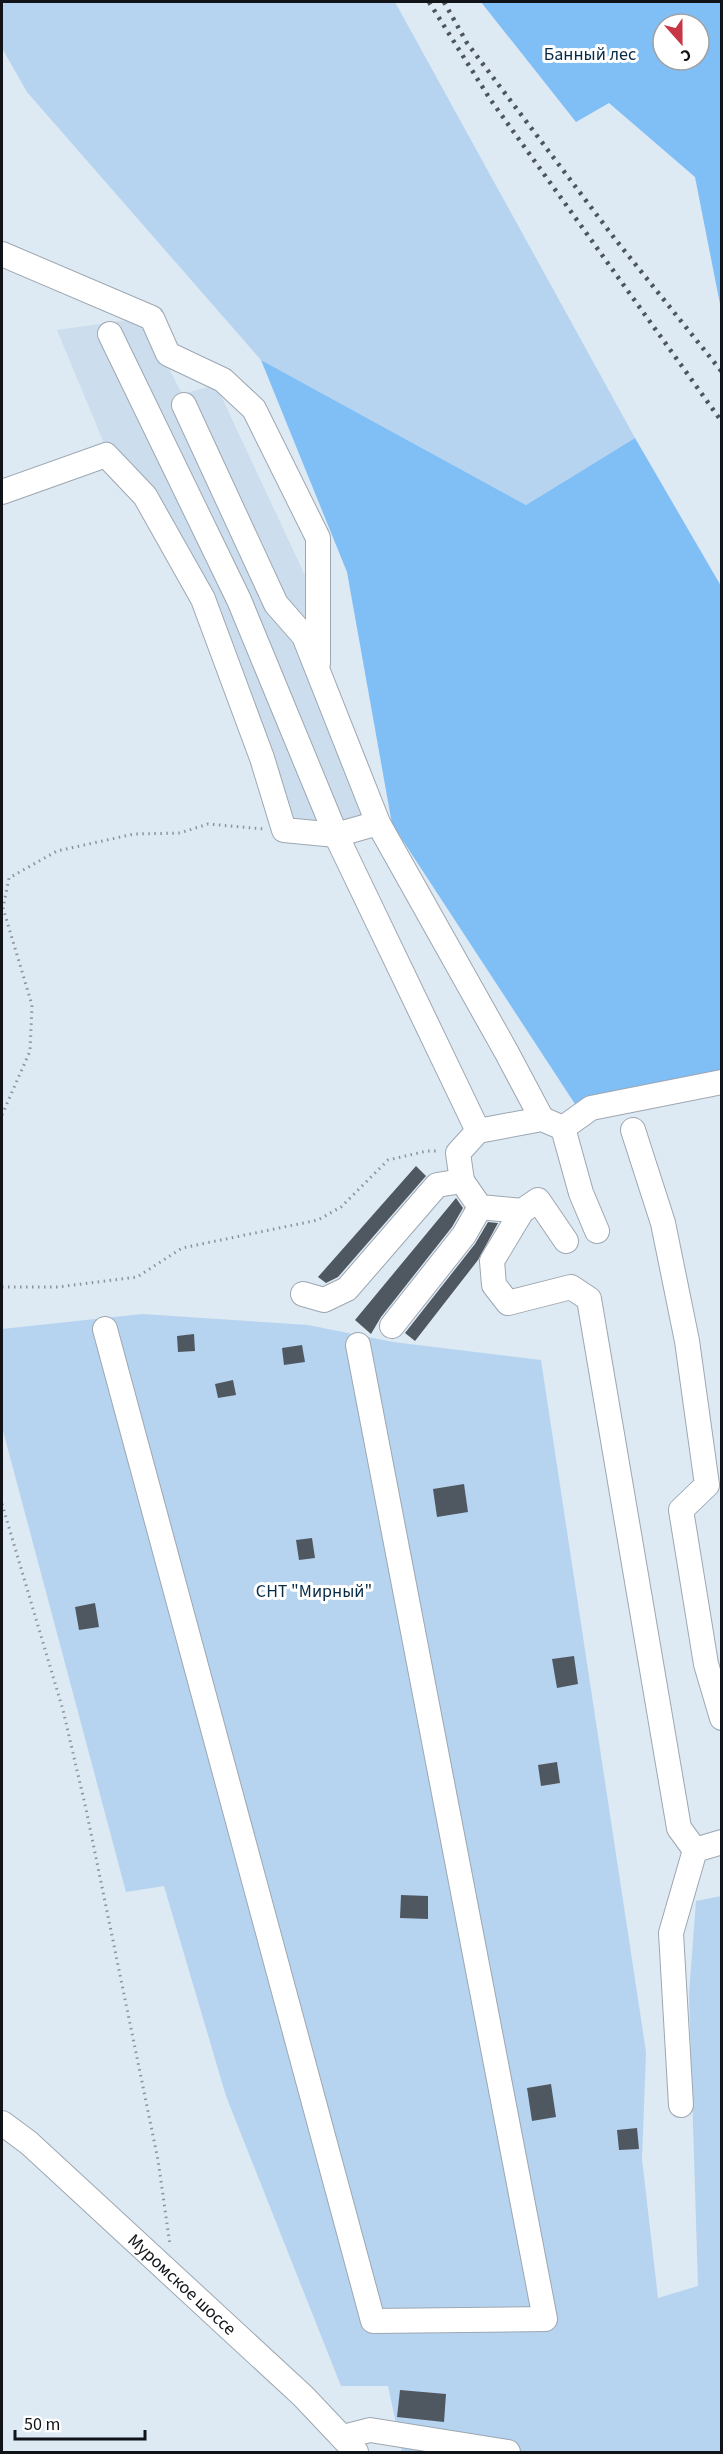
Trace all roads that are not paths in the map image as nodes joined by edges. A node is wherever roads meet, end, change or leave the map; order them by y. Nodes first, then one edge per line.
1 (2, 254) edge
2 (110, 334) dead end
3 (184, 405) dead end
4 (2, 492) edge
5 (318, 671) junction
6 (378, 824) junction
7 (336, 835) junction
8 (722, 1082) edge
9 (553, 1124) junction
10 (633, 1130) dead end
11 (478, 1131) junction
12 (458, 1153) junction
13 (462, 1181) junction
14 (437, 1185) junction
15 (480, 1207) junction
16 (522, 1211) junction
17 (597, 1231) dead end
18 (566, 1241) dead end
19 (303, 1294) dead end
20 (392, 1326) dead end
21 (105, 1329) dead end
22 (358, 1345) dead end
23 (722, 1718) edge
24 (722, 1842) edge
25 (695, 1850) junction
26 (681, 2105) dead end
27 (2, 2123) edge
28 (349, 2445) edge
29 (508, 2452) edge

1 - 5 street
2 - 7 street
3 - 5 street
4 - 7 street
5 - 6 street
6 - 7 street
6 - 9 street
7 - 11 street
8 - 9 street
9 - 11 street
9 - 17 street
10 - 23 street
11 - 12 street
12 - 13 street
12 - 14 street
13 - 14 street
13 - 15 street
14 - 19 street
15 - 16 street
15 - 20 street
16 - 18 street
16 - 25 street
21 - 22 street
24 - 25 street
25 - 26 street
27 - 28 street, Муромское шоссе
28 - 29 street

